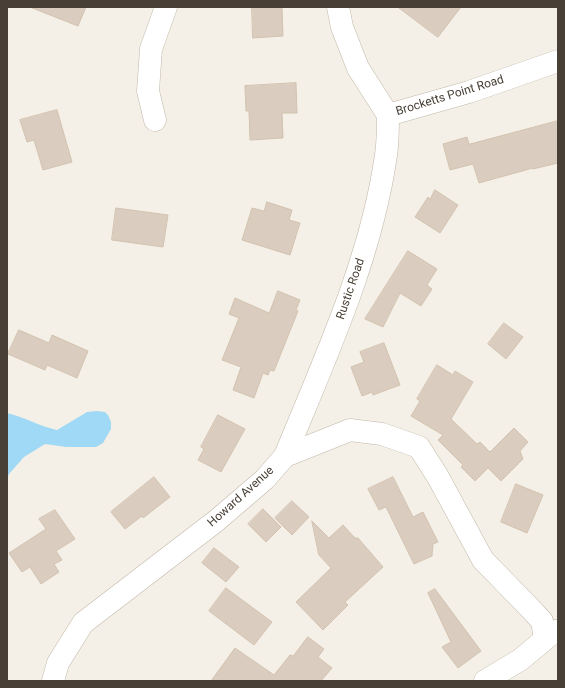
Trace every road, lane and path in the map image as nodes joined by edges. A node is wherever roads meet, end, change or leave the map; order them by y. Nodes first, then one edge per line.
1 (166, 7) edge
2 (338, 7) edge
3 (558, 61) edge
4 (388, 115) junction
5 (155, 120) dead end
6 (285, 456) junction
7 (551, 634) edge
8 (53, 681) edge
9 (485, 681) edge

1 - 5 street
2 - 4 street, Brocketts Point Road
3 - 4 street, Brocketts Point Road
4 - 6 street, Rustic Road
6 - 7 street, Howard Avenue
6 - 8 street, Howard Avenue
7 - 9 street, Howard Avenue

